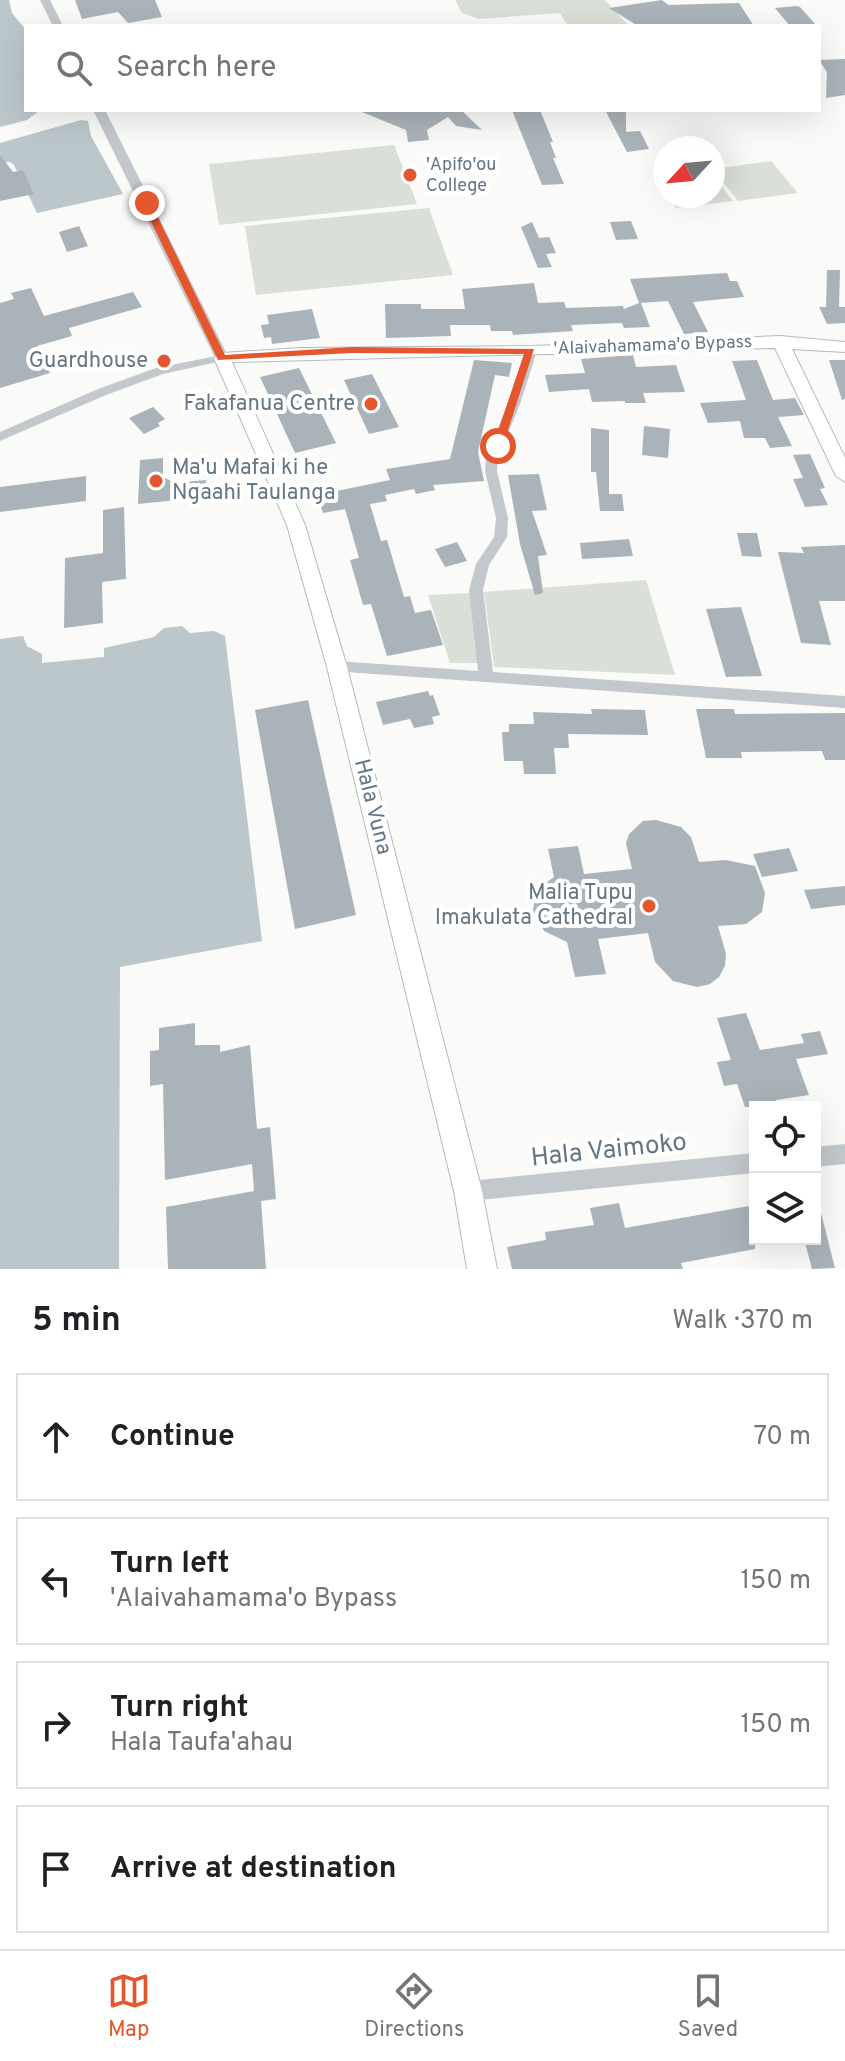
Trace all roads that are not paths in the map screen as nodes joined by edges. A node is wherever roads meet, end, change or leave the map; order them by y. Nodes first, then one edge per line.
1 (45, 0) edge
2 (57, 24) edge
3 (100, 112) edge
4 (780, 341) junction
5 (845, 347) edge
6 (531, 351) junction
7 (222, 358) junction
8 (0, 437) edge
9 (845, 476) edge
10 (337, 667) junction
11 (486, 677) junction
12 (845, 702) edge
13 (845, 1154) edge
14 (821, 1156) edge
15 (749, 1164) edge
16 (468, 1191) junction
17 (482, 1269) edge

1 - 2 street
3 - 7 street
4 - 5 main road, 'Alaivahamama'o Bypass
4 - 6 main road, 'Alaivahamama'o Bypass
4 - 9 main road
6 - 7 main road, 'Alaivahamama'o Bypass
6 - 11 street
7 - 8 street
7 - 10 main road, Hala Vuna
10 - 11 street
10 - 16 main road, Hala Vuna
11 - 12 street
13 - 14 street
15 - 16 street, Hala Vaimoko
16 - 17 main road, Hala Vuna

